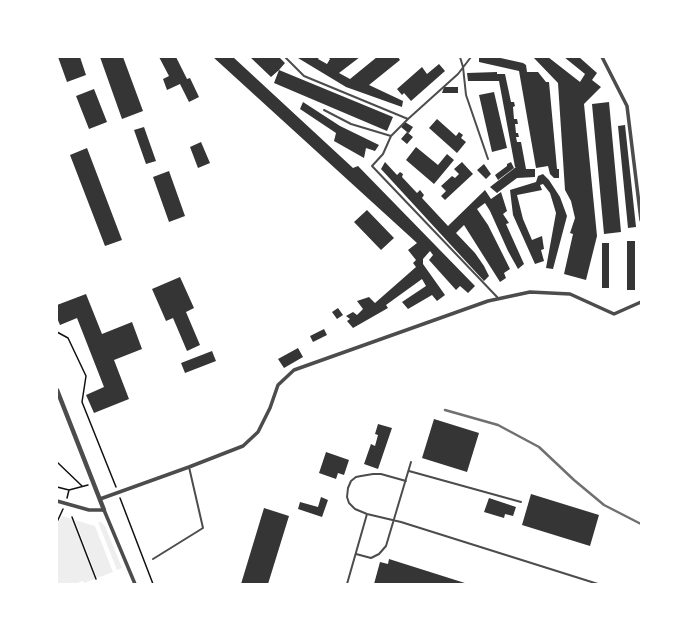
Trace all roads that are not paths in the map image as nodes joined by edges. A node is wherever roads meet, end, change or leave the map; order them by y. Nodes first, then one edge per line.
1 (285, 57) edge
2 (460, 57) edge
3 (471, 57) edge
4 (602, 57) edge
5 (463, 67) junction
6 (324, 110) dead end
7 (408, 120) junction
8 (391, 136) junction
9 (488, 159) dead end
10 (641, 220) edge
11 (498, 298) junction
12 (641, 302) edge
13 (57, 390) edge
14 (411, 462) dead end
15 (189, 467) junction
16 (409, 471) junction
17 (406, 481) junction
18 (100, 499) junction
19 (57, 501) edge
20 (521, 502) dead end
21 (104, 510) junction
22 (367, 514) junction
23 (394, 520) junction
24 (356, 554) junction
25 (153, 559) dead end
26 (135, 584) edge
27 (347, 584) edge
28 (598, 584) edge

1 - 7 lane
2 - 5 lane
3 - 5 lane
4 - 10 street
5 - 7 lane
5 - 9 lane
6 - 8 lane
7 - 8 lane
8 - 11 lane
11 - 12 street
11 - 15 street
13 - 18 street
14 - 16 lane
15 - 18 street
15 - 25 lane
16 - 17 lane
16 - 20 lane
17 - 22 lane
17 - 23 lane
18 - 21 street
19 - 21 street
21 - 26 street
22 - 23 lane
22 - 24 lane
23 - 24 lane
23 - 28 lane
24 - 27 lane

